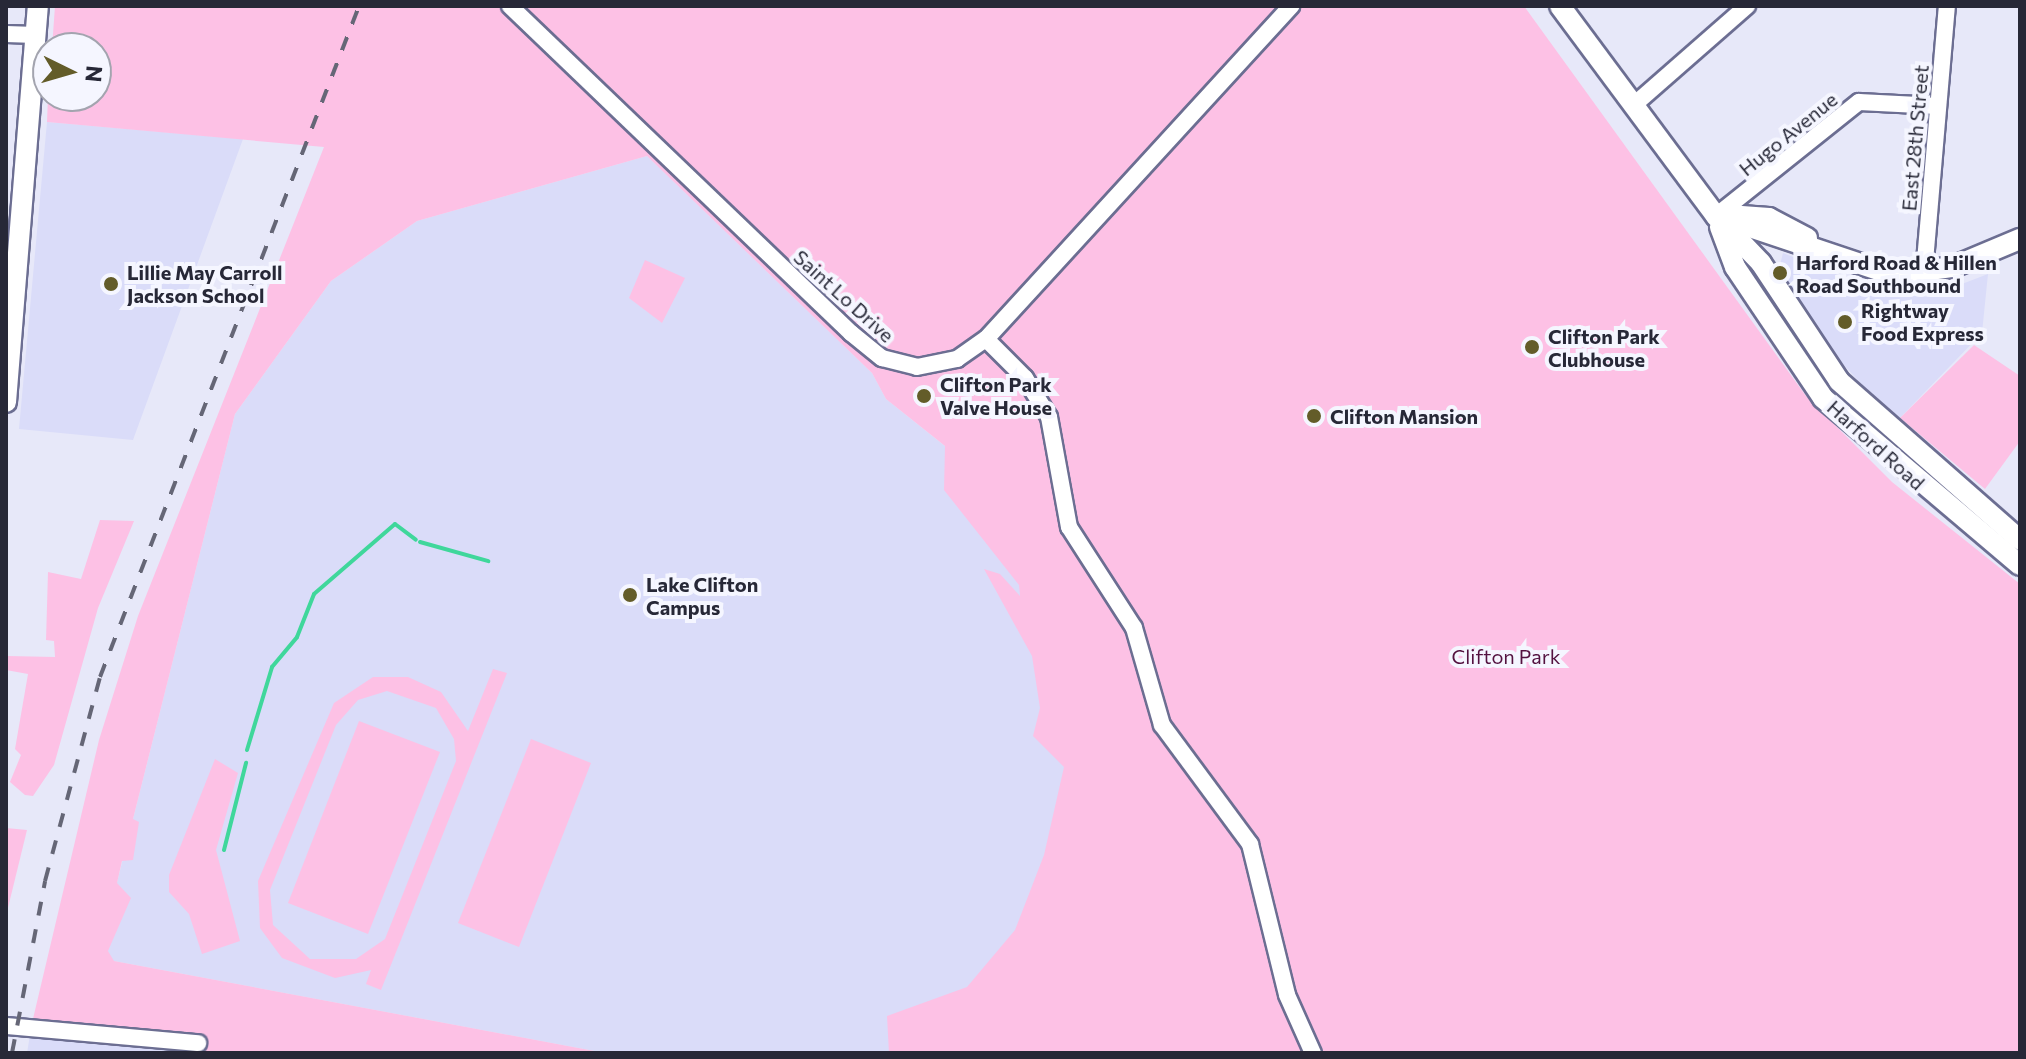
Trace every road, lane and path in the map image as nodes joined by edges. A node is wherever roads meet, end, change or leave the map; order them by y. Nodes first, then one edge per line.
1 (38, 6) edge
2 (510, 6) edge
3 (1291, 6) edge
4 (1560, 6) edge
5 (1747, 6) edge
6 (1947, 6) edge
7 (36, 32) edge
8 (6, 34) edge
9 (32, 35) edge
10 (32, 68) edge
11 (1635, 104) junction
12 (1938, 106) junction
13 (14, 214) edge
14 (1716, 216) junction
15 (2020, 239) edge
16 (1794, 244) junction
17 (1828, 253) junction
18 (1761, 263) junction
19 (1924, 273) junction
20 (9, 327) edge
21 (986, 339) junction
22 (6, 402) edge
23 (2020, 540) edge
24 (2020, 565) edge
25 (6, 1026) edge
26 (198, 1043) dead end
27 (1313, 1053) edge

1 - 7 main road
2 - 21 street, Saint Lo Drive
3 - 21 street, Saint Lo Drive
4 - 11 main road, Harford Road
5 - 11 street
6 - 12 street, East 28th Street
8 - 9 street
10 - 13 main road
11 - 14 main road, Harford Road
12 - 14 street, Hugo Avenue
12 - 19 street, East 28th Street
13 - 20 main road
14 - 16 main road
14 - 17 main road
14 - 18 main road, Harford Road
14 - 24 main road, Harford Road
15 - 19 main road
16 - 17 main road
16 - 18 main road
17 - 19 main road
18 - 23 main road, Harford Road
20 - 22 main road
21 - 27 street
25 - 26 street

